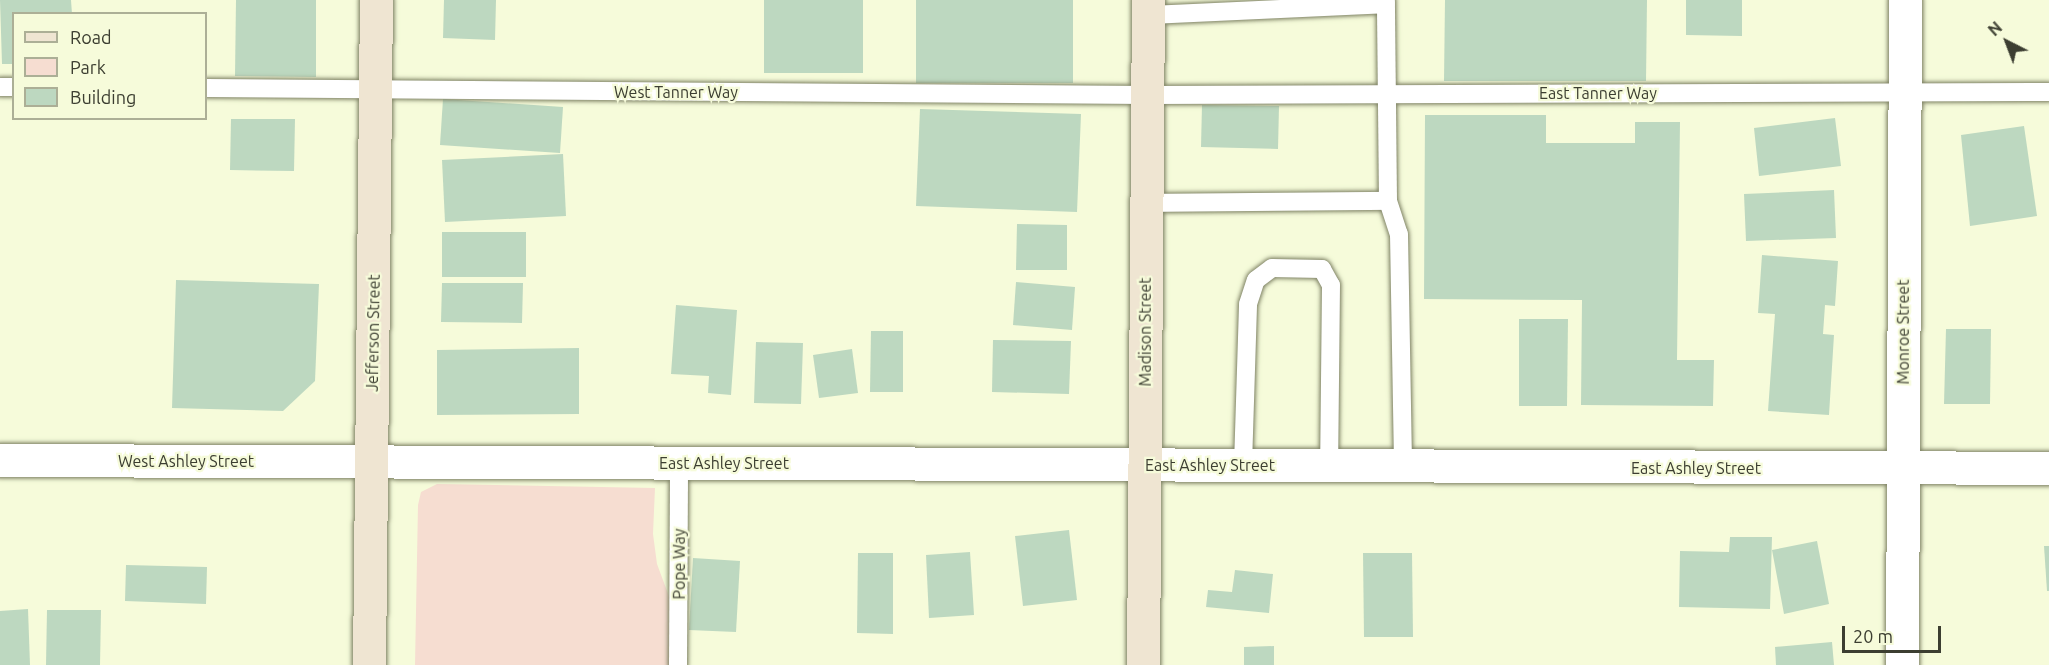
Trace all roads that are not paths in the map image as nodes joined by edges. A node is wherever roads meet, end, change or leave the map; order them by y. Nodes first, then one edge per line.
1 (376, 0) edge
2 (1905, 0) edge
3 (1386, 2) edge
4 (1148, 7) edge
5 (207, 88) edge
6 (375, 89) junction
7 (1904, 92) junction
8 (2049, 93) edge
9 (1390, 94) junction
10 (1147, 95) junction
11 (1388, 201) junction
12 (1146, 203) junction
13 (0, 460) edge
14 (371, 461) junction
15 (679, 463) junction
16 (1144, 464) junction
17 (1243, 465) junction
18 (1329, 465) junction
19 (1403, 466) junction
20 (2049, 468) edge
21 (1902, 469) junction
22 (369, 665) edge
23 (678, 665) edge
24 (1143, 665) edge
25 (1902, 665) edge

1 - 6 street, Jefferson Street
2 - 7 street, Monroe Street
3 - 4 lane
3 - 9 lane
4 - 10 street, Madison Street
5 - 6 lane, West Tanner Way
6 - 10 lane, West Tanner Way
6 - 14 street, Jefferson Street
7 - 8 lane, East Tanner Way
7 - 9 lane, East Tanner Way
7 - 21 street, Monroe Street
9 - 10 lane, East Tanner Way
9 - 11 lane
10 - 12 street, Madison Street
11 - 12 lane
11 - 19 lane
12 - 16 street, Madison Street
13 - 14 street, West Ashley Street
14 - 15 street, East Ashley Street
14 - 22 street, Jefferson Street
15 - 16 street, East Ashley Street
15 - 23 lane, Pope Way
16 - 17 street, East Ashley Street
16 - 24 street, Madison Street
17 - 18 street, East Ashley Street
17 - 18 lane
18 - 19 street, East Ashley Street
19 - 21 street, East Ashley Street
20 - 21 street, East Ashley Street
21 - 25 street, Monroe Street

